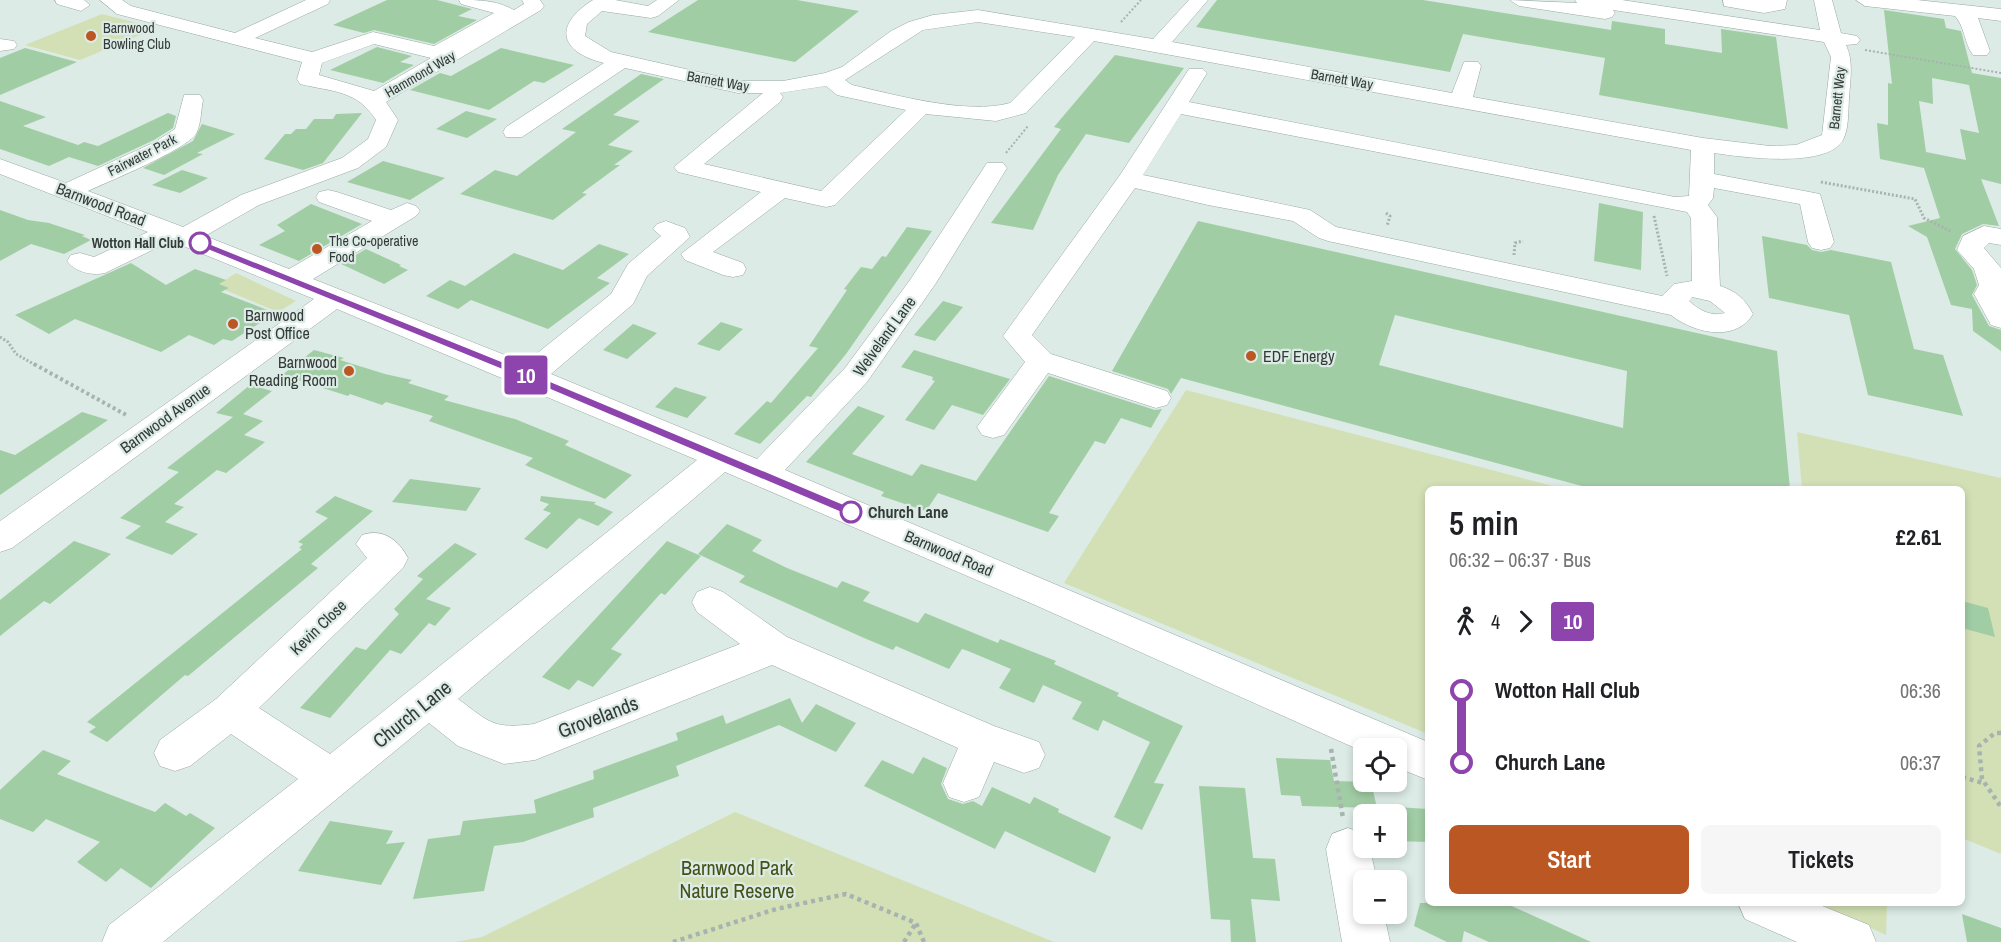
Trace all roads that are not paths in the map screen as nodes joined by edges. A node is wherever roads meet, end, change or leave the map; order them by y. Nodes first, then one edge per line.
1 (149, 0) edge
2 (282, 0) edge
3 (321, 0) edge
4 (468, 0) edge
5 (531, 0) edge
6 (670, 0) edge
7 (940, 0) edge
8 (988, 0) edge
9 (1199, 0) edge
10 (1519, 0) edge
11 (1584, 0) edge
12 (1717, 0) edge
13 (1778, 0) edge
14 (1823, 0) edge
15 (602, 3) edge
16 (1620, 3) edge
17 (116, 5) edge
18 (1961, 11) junction
19 (2001, 15) edge
20 (956, 18) junction
21 (1681, 25) dead end
22 (1046, 26) junction
23 (1847, 27) edge
24 (212, 34) junction
25 (1100, 35) junction
26 (235, 40) junction
27 (1158, 46) junction
28 (1980, 51) dead end
29 (313, 59) junction
30 (621, 61) junction
31 (1471, 66) dead end
32 (1196, 73) dead end
33 (830, 79) junction
34 (772, 97) dead end
35 (192, 100) dead end
36 (374, 100) junction
37 (1461, 101) junction
38 (921, 106) junction
39 (1175, 106) junction
40 (514, 132) dead end
41 (1703, 145) junction
42 (2, 169) edge
43 (986, 173) dead end
44 (1129, 179) junction
45 (1701, 179) junction
46 (780, 190) junction
47 (68, 191) junction
48 (328, 197) dead end
49 (1694, 205) junction
50 (666, 229) dead end
51 (177, 234) junction
52 (2001, 237) edge
53 (1821, 242) dead end
54 (82, 269) dead end
55 (733, 269) dead end
56 (291, 280) junction
57 (1706, 290) junction
58 (332, 298) junction
59 (1676, 307) junction
60 (2001, 319) edge
61 (1041, 361) junction
62 (529, 376) junction
63 (1156, 398) dead end
64 (993, 427) dead end
65 (722, 457) junction
66 (762, 474) junction
67 (0, 539) edge
68 (374, 544) dead end
69 (710, 602) dead end
70 (773, 648) junction
71 (429, 700) junction
72 (230, 711) junction
73 (982, 740) junction
74 (175, 753) dead end
75 (1024, 755) dead end
76 (1425, 760) edge
77 (332, 778) junction
78 (964, 783) dead end
79 (1348, 849) road end
80 (1766, 906) edge
81 (1809, 933) edge
82 (126, 942) edge
83 (1366, 942) edge
84 (1852, 942) edge

1 - 17 street
2 - 24 street
3 - 26 street
4 - 29 street
5 - 36 street, Hammond Way
6 - 15 street
7 - 20 street
8 - 22 street
9 - 27 street
10 - 21 street
11 - 16 street
12 - 13 street
14 - 23 street, Barnett Way
15 - 30 street, Barnett Way
16 - 23 street
17 - 24 street
18 - 19 street
18 - 23 street
18 - 28 street
20 - 22 street, Barnett Way
20 - 33 street, Barnett Way
22 - 25 street, Barnett Way
23 - 41 street, Barnett Way
24 - 26 street
25 - 27 street, Barnett Way
25 - 38 street
26 - 29 street
27 - 37 street, Barnett Way
29 - 36 street
30 - 33 street, Barnett Way
30 - 40 street
31 - 37 street
32 - 39 street
33 - 38 street
34 - 46 street
35 - 47 street, Fairwater Park
36 - 51 street, Hammond Way
37 - 41 street, Barnett Way
38 - 46 street
39 - 44 street
39 - 49 street
41 - 45 street
42 - 47 street, Barnwood Road
43 - 66 street, Welveland Lane
44 - 59 street
44 - 61 street
45 - 49 street
45 - 53 street
46 - 55 street
47 - 51 street, Barnwood Road
48 - 56 street
49 - 57 street
50 - 62 street
51 - 54 street
51 - 56 street, Barnwood Road
52 - 60 street
56 - 58 street, Barnwood Road
57 - 59 street
57 - 59 street
58 - 62 street, Barnwood Road
58 - 67 street, Barnwood Avenue
61 - 63 street
61 - 64 street
62 - 65 street, Barnwood Road
65 - 66 street, Barnwood Road
65 - 71 street, Church Lane
66 - 76 street, Barnwood Road
68 - 72 street, Kevin Close
69 - 70 street
70 - 71 street, Grovelands
70 - 73 street
71 - 77 street, Church Lane
72 - 74 street, Kevin Close
72 - 77 street
73 - 75 street
73 - 78 street
77 - 82 street, Church Lane
79 - 83 street
80 - 81 street
81 - 84 street

